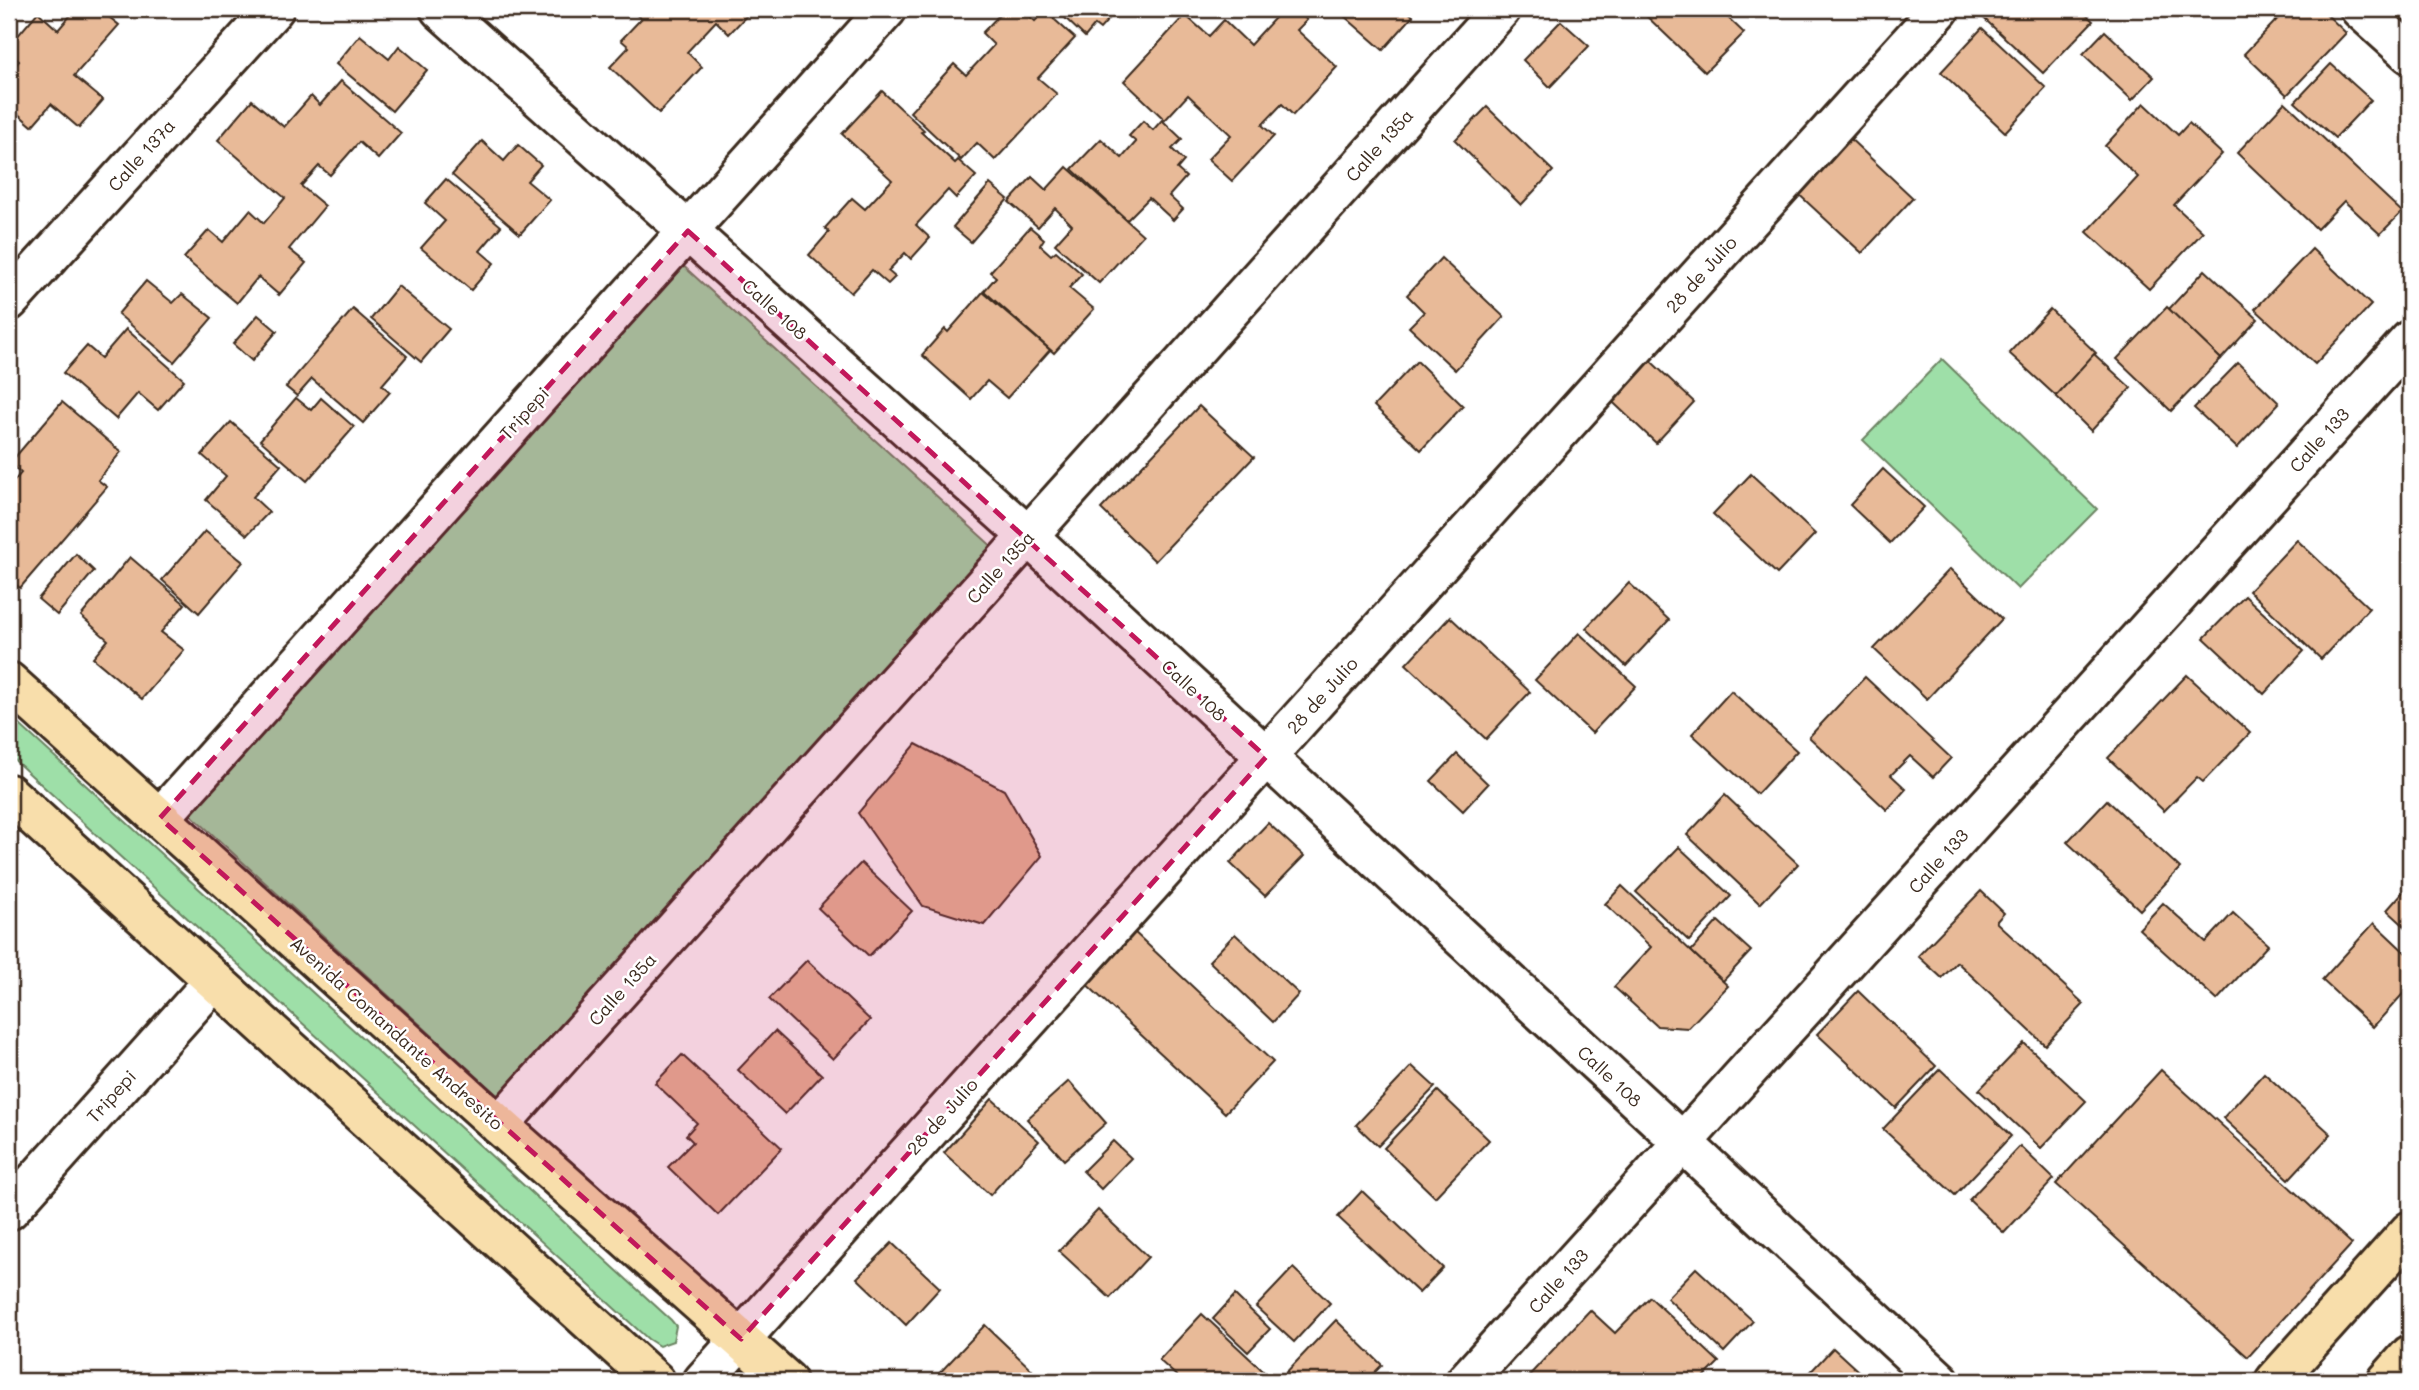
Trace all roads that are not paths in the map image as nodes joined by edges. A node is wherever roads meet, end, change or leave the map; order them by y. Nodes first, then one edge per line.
1 (274, 9) edge
2 (440, 9) edge
3 (887, 9) edge
4 (1501, 9) edge
5 (1940, 9) edge
6 (2360, 9) edge
7 (2410, 54) edge
8 (688, 231) junction
9 (9, 301) edge
10 (2410, 340) edge
11 (1028, 536) junction
12 (9, 682) edge
13 (1266, 757) junction
14 (9, 794) edge
15 (160, 818) junction
16 (214, 981) junction
17 (499, 1125) junction
18 (1683, 1143) junction
19 (9, 1210) edge
20 (2410, 1231) edge
21 (741, 1339) junction
22 (2410, 1355) edge
23 (656, 1381) edge
24 (703, 1381) edge
25 (787, 1381) edge
26 (1466, 1381) edge
27 (1940, 1381) edge
28 (2275, 1381) edge
29 (2387, 1381) edge

1 - 9 street, Calle 137a
2 - 8 street, Calle 108
3 - 8 street, Tripepi
4 - 11 street, Calle 135a
5 - 13 street, 28 de Julio
6 - 7 street
8 - 11 street, Calle 108
8 - 15 street, Tripepi
10 - 18 street, Calle 133
11 - 13 street, Calle 108
11 - 17 street, Calle 135a
12 - 15 main road, Avenida Comandante Andresito
13 - 18 street, Calle 108
13 - 21 street, 28 de Julio
14 - 16 main road
15 - 17 main road, Avenida Comandante Andresito
16 - 19 street, Tripepi
16 - 23 main road
17 - 21 main road, Avenida Comandante Andresito
18 - 26 street, Calle 133
18 - 27 street, Calle 108
20 - 28 main road
21 - 24 street, 28 de Julio
21 - 25 main road, Avenida Comandante Andresito
22 - 29 main road

